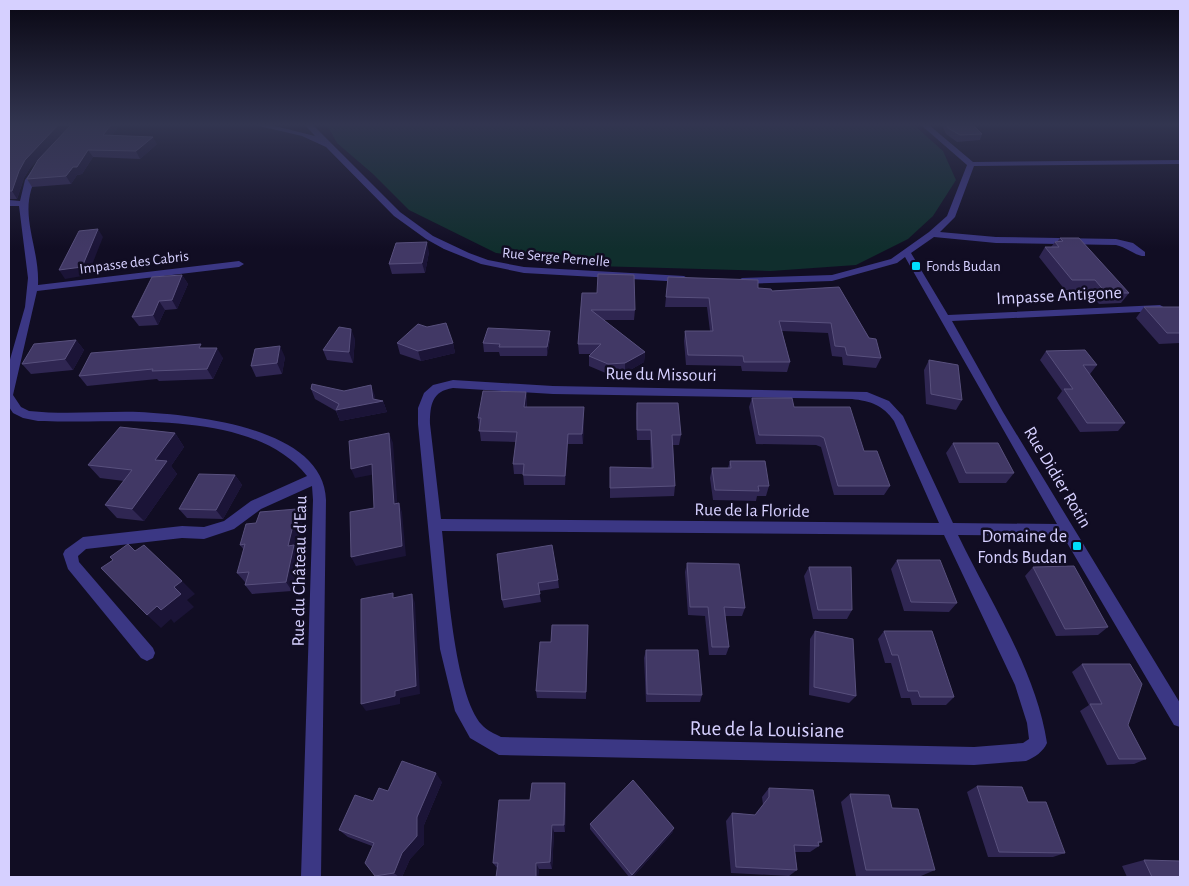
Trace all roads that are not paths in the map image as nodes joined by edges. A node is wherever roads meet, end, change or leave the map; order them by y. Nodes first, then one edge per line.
1 (41, 166) edge
2 (350, 166) edge
3 (970, 166) edge
4 (9, 203) edge
5 (23, 204) junction
6 (932, 234) junction
7 (906, 252) junction
8 (1142, 254) dead end
9 (239, 264) dead end
10 (698, 280) edge
11 (736, 281) edge
12 (32, 289) junction
13 (1175, 308) edge
14 (945, 318) junction
15 (9, 393) edge
16 (9, 398) edge
17 (316, 478) junction
18 (436, 526) junction
19 (948, 530) junction
20 (1068, 530) junction
21 (147, 652) dead end
22 (1180, 720) edge
23 (311, 877) edge

1 - 5 street
2 - 10 street, Rue Serge Pernelle
3 - 6 street
4 - 5 street
5 - 12 street
6 - 7 street
6 - 8 street
7 - 11 street
7 - 14 street, Rue Didier Rotin
9 - 12 street, Impasse des Cabris
12 - 15 street
13 - 14 street, Impasse Antigone
14 - 20 street, Rue Didier Rotin
16 - 17 street, Rue du Château d'Eau
17 - 21 street
17 - 23 street, Rue du Château d'Eau
18 - 19 street, Rue de la Floride
18 - 19 street, Rue du Missouri
18 - 19 street, Rue de la Louisiane
19 - 20 street, Rue de la Floride
20 - 22 street, Rue Didier Rotin

